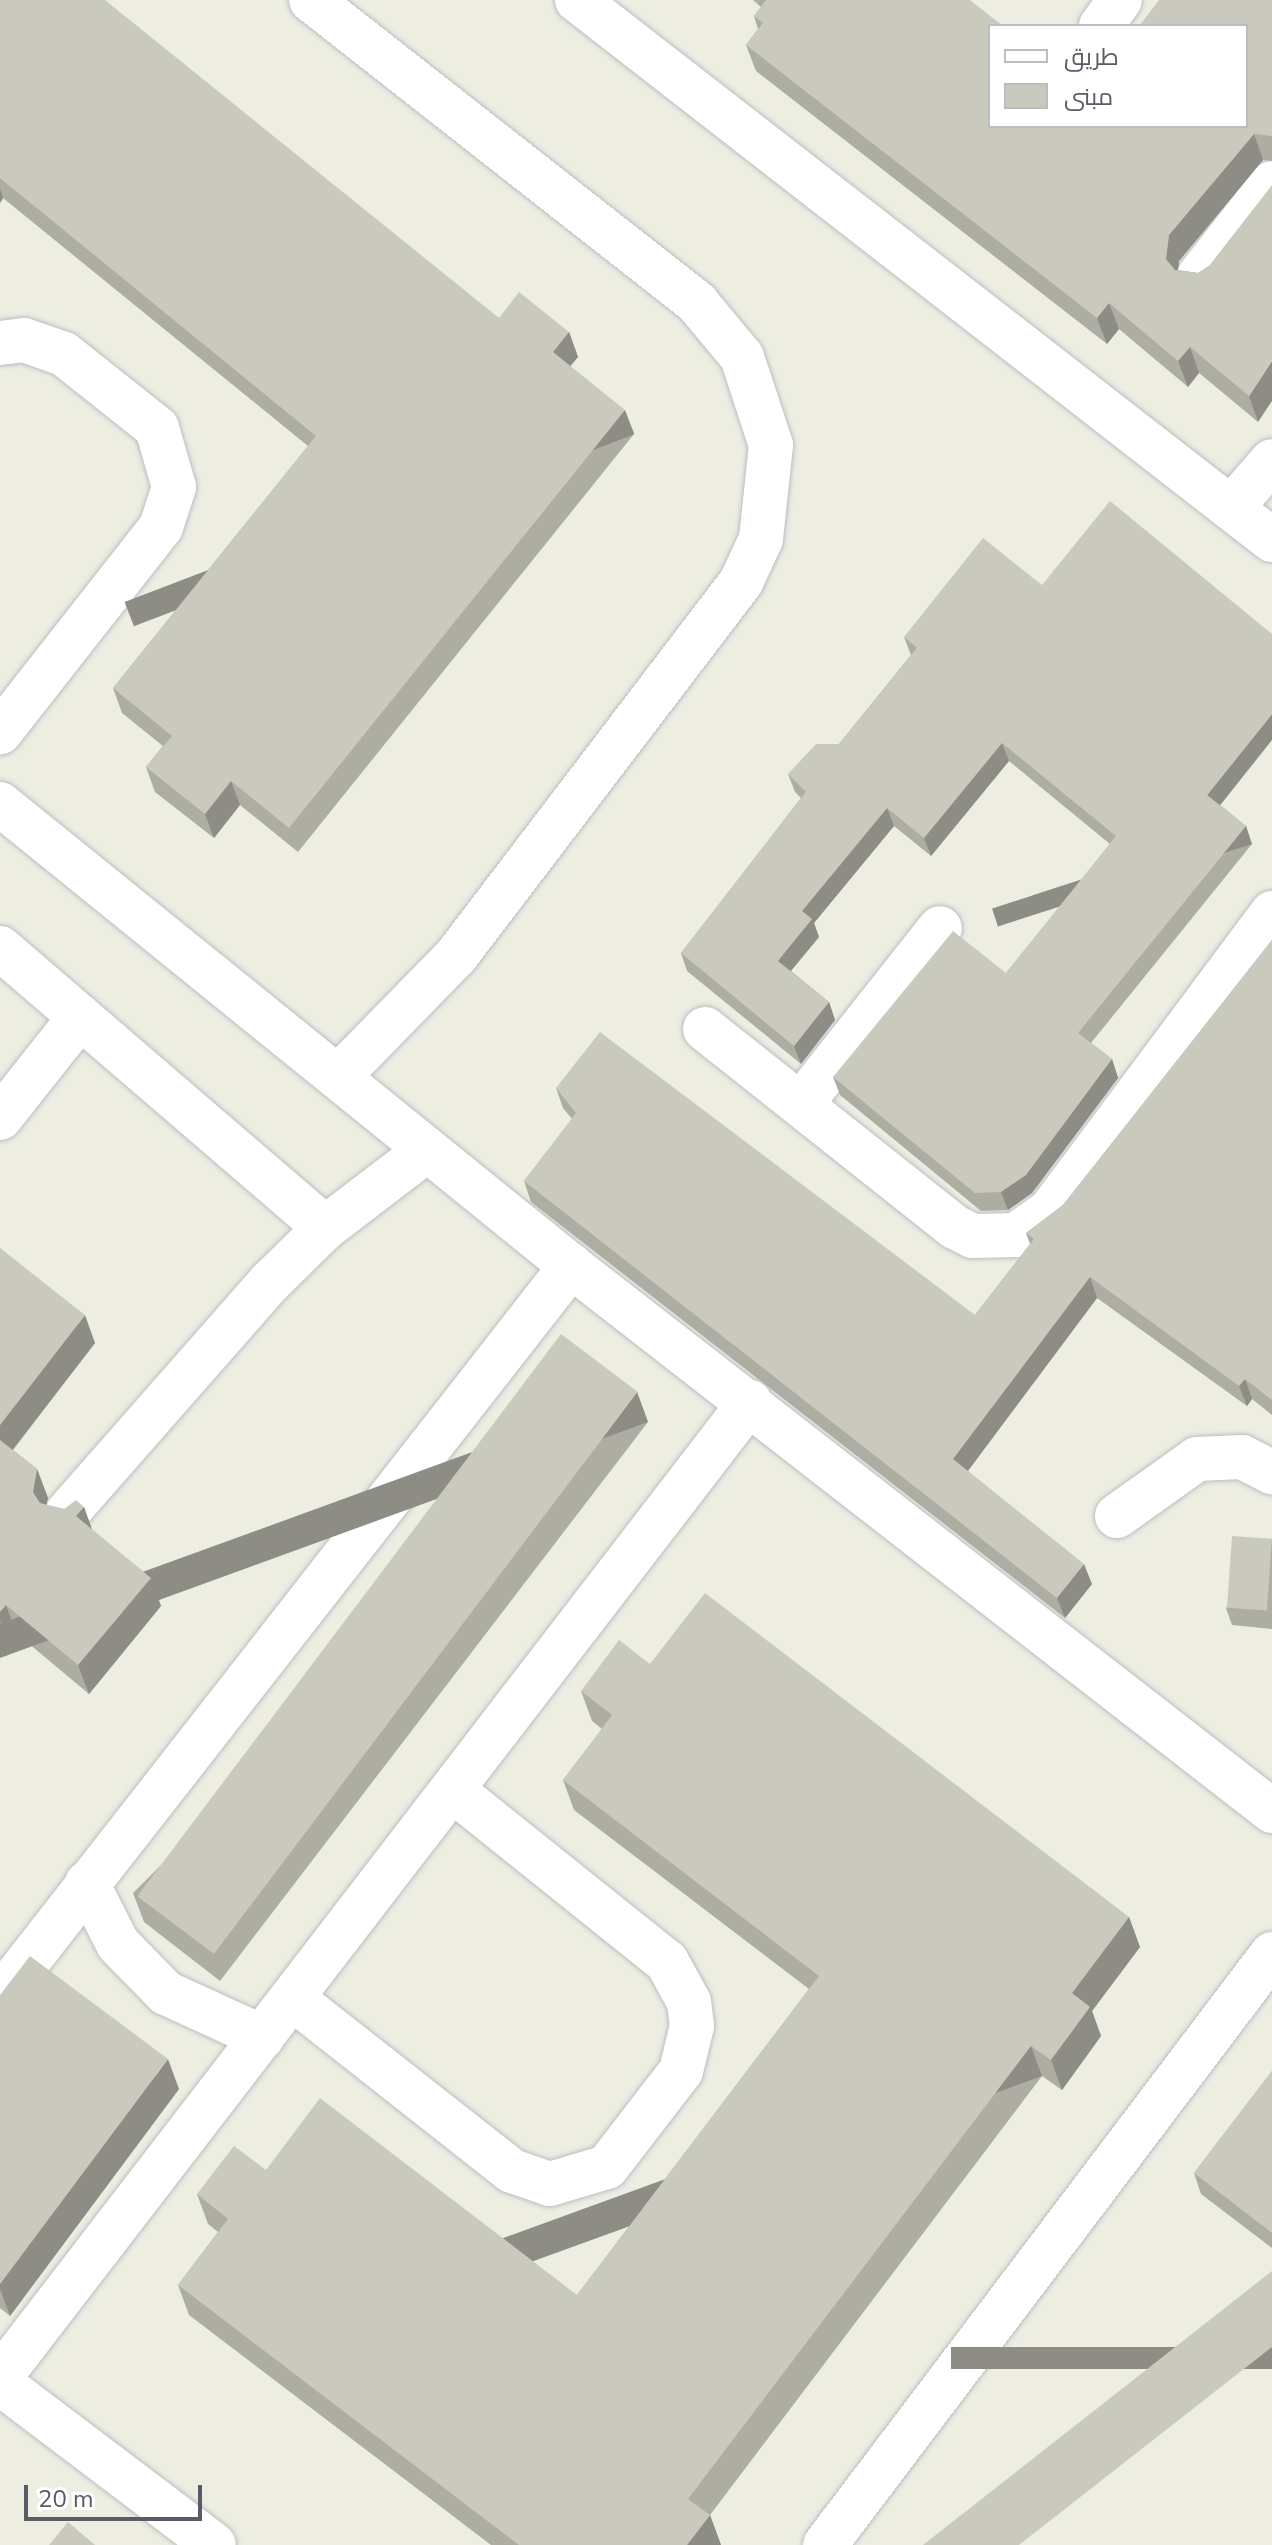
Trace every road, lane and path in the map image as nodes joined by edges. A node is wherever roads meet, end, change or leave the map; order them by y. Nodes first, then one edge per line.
1 (311, 0) edge
2 (577, 0) edge
3 (1120, 0) edge
4 (1102, 24) edge
5 (1272, 183) edge
6 (1199, 276) edge
7 (0, 343) edge
8 (1272, 461) edge
9 (1231, 508) junction
10 (1272, 540) edge
11 (0, 732) edge
12 (0, 804) edge
13 (1272, 913) edge
14 (940, 928) dead end
15 (0, 948) edge
16 (80, 1017) junction
17 (705, 1029) dead end
18 (338, 1077) junction
19 (801, 1104) junction
20 (0, 1118) edge
21 (427, 1150) junction
22 (325, 1228) junction
23 (571, 1266) junction
24 (750, 1402) junction
25 (1272, 1472) edge
26 (67, 1513) edge
27 (1117, 1516) dead end
28 (452, 1790) junction
29 (1272, 1811) edge
30 (87, 1883) junction
31 (1272, 1954) edge
32 (0, 1997) edge
33 (292, 1998) junction
34 (262, 2037) junction
35 (0, 2380) edge
36 (214, 2545) edge
37 (825, 2545) edge

1 - 18 street
2 - 9 street
3 - 4 street
5 - 6 street
7 - 11 street
8 - 9 street
9 - 10 street
12 - 18 street
13 - 19 street
14 - 19 street
15 - 16 street
16 - 20 street
16 - 22 street
17 - 19 street
18 - 21 street
21 - 22 street
21 - 23 street
22 - 26 street
23 - 24 street
23 - 30 street
24 - 28 street
24 - 29 street
25 - 27 street
28 - 33 street
28 - 33 street
30 - 32 street
30 - 34 street
31 - 37 street
33 - 34 street
34 - 35 street
35 - 36 street

